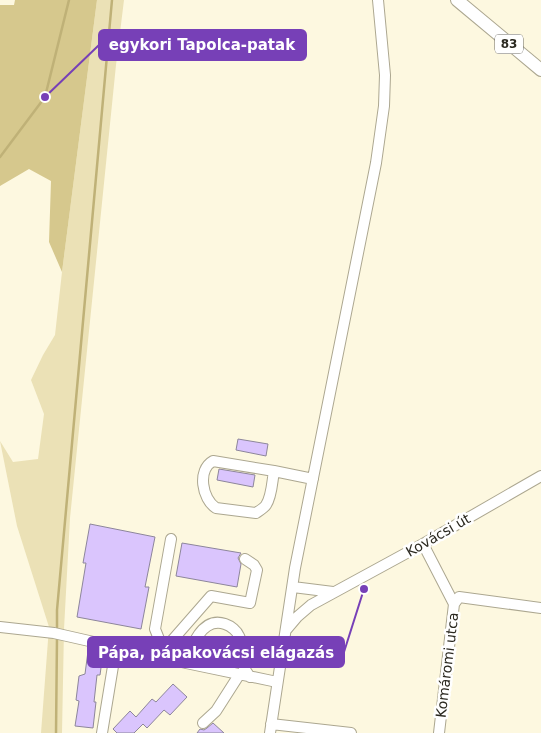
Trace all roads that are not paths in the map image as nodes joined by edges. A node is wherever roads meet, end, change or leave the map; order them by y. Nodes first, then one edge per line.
1 (378, 0) edge
2 (457, 0) edge
3 (541, 70) edge
4 (274, 471) junction
5 (541, 476) edge
6 (313, 479) junction
7 (171, 539) dead end
8 (424, 544) junction
9 (245, 559) dead end
10 (292, 592) junction
11 (333, 592) junction
12 (311, 604) junction
13 (454, 604) junction
14 (541, 608) edge
15 (0, 627) edge
16 (286, 631) junction
17 (116, 648) junction
18 (162, 654) junction
19 (240, 658) junction
20 (186, 664) junction
21 (228, 672) junction
22 (245, 676) junction
23 (277, 682) junction
24 (203, 723) dead end
25 (271, 729) edge
26 (315, 731) edge
27 (102, 733) edge
28 (351, 733) edge
29 (439, 733) edge

1 - 6 street
2 - 3 main road, 83
4 - 4 street
4 - 6 street
5 - 8 street, Kovácsi út
6 - 10 street
7 - 18 street
8 - 11 street, Kovácsi út
8 - 13 street, Komáromi utca
9 - 18 street
10 - 11 street
10 - 12 street
10 - 16 street
11 - 12 street, Kovácsi út
12 - 16 street, Kovácsi út
13 - 14 street
13 - 29 street, Komáromi utca
15 - 17 street
16 - 23 street
17 - 18 street
17 - 27 street
18 - 20 street
19 - 20 street
19 - 21 street
19 - 22 street
20 - 21 street
21 - 22 street
22 - 23 street
22 - 24 street
23 - 25 street
25 - 26 street
26 - 28 street

